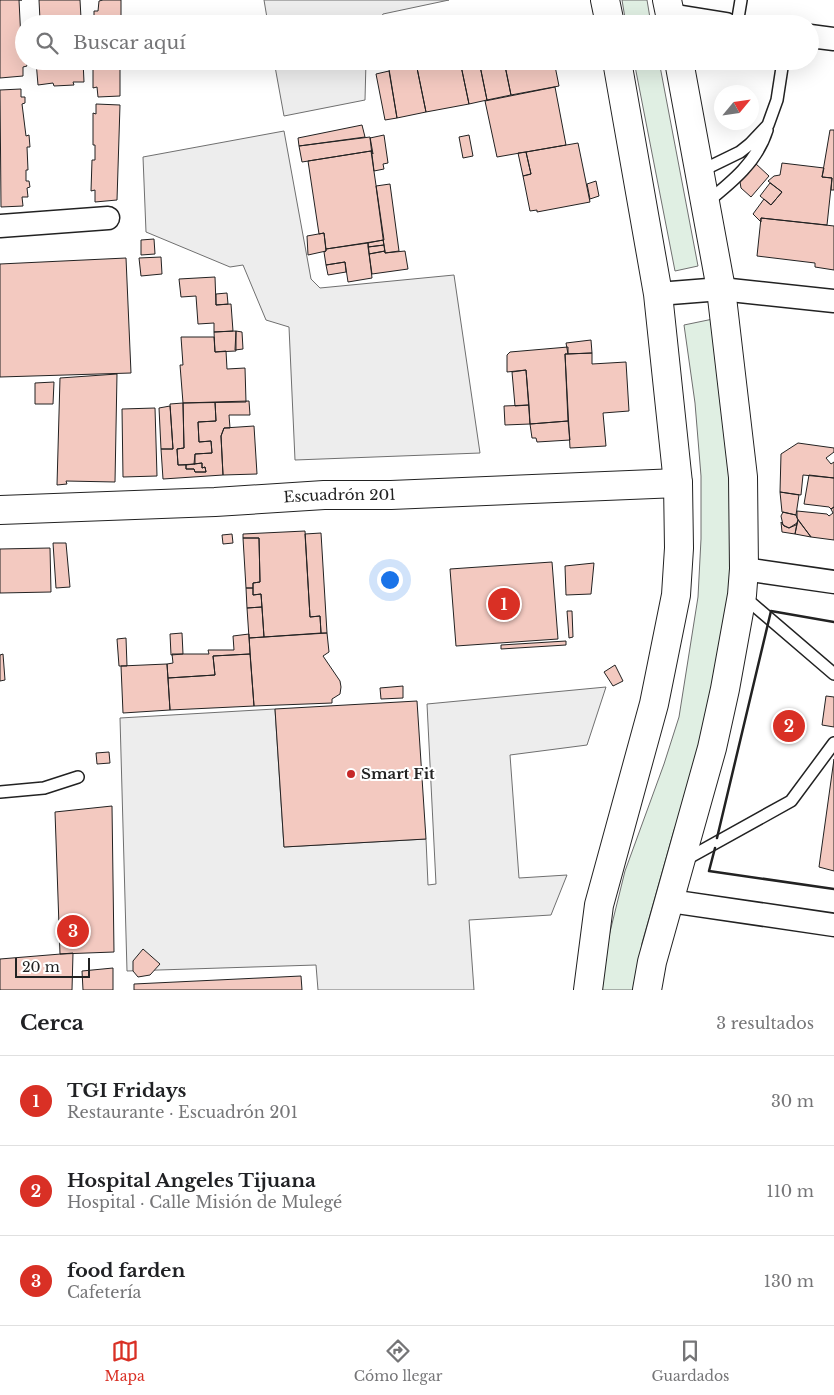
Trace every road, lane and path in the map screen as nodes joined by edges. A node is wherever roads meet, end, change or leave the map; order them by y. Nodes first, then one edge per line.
1 (605, 0) edge
2 (741, 0) edge
3 (608, 15) edge
4 (738, 15) edge
5 (819, 37) edge
6 (834, 39) edge
7 (619, 70) edge
8 (681, 70) edge
9 (781, 70) edge
10 (768, 125) junction
11 (699, 172) junction
12 (705, 204) junction
13 (108, 218) dead end
14 (0, 226) edge
15 (721, 289) junction
16 (658, 294) junction
17 (834, 301) edge
18 (678, 483) junction
19 (0, 510) edge
20 (743, 582) junction
21 (834, 582) edge
22 (834, 674) edge
23 (834, 743) edge
24 (78, 777) dead end
25 (0, 792) edge
26 (680, 863) junction
27 (670, 901) junction
28 (834, 925) edge
29 (588, 990) edge
30 (647, 990) edge

1 - 3 main road
2 - 4 lane
5 - 6 street
7 - 16 main road
8 - 11 main road
9 - 10 lane
10 - 11 lane
10 - 12 lane
11 - 12 main road
12 - 15 main road
13 - 14 street
15 - 16 street
15 - 17 street
15 - 20 main road
16 - 18 main road
18 - 19 main road, Escuadrón 201
18 - 29 main road
20 - 21 street
20 - 22 lane
20 - 26 main road
23 - 26 lane
24 - 25 lane
26 - 27 main road
27 - 28 street
27 - 30 main road

